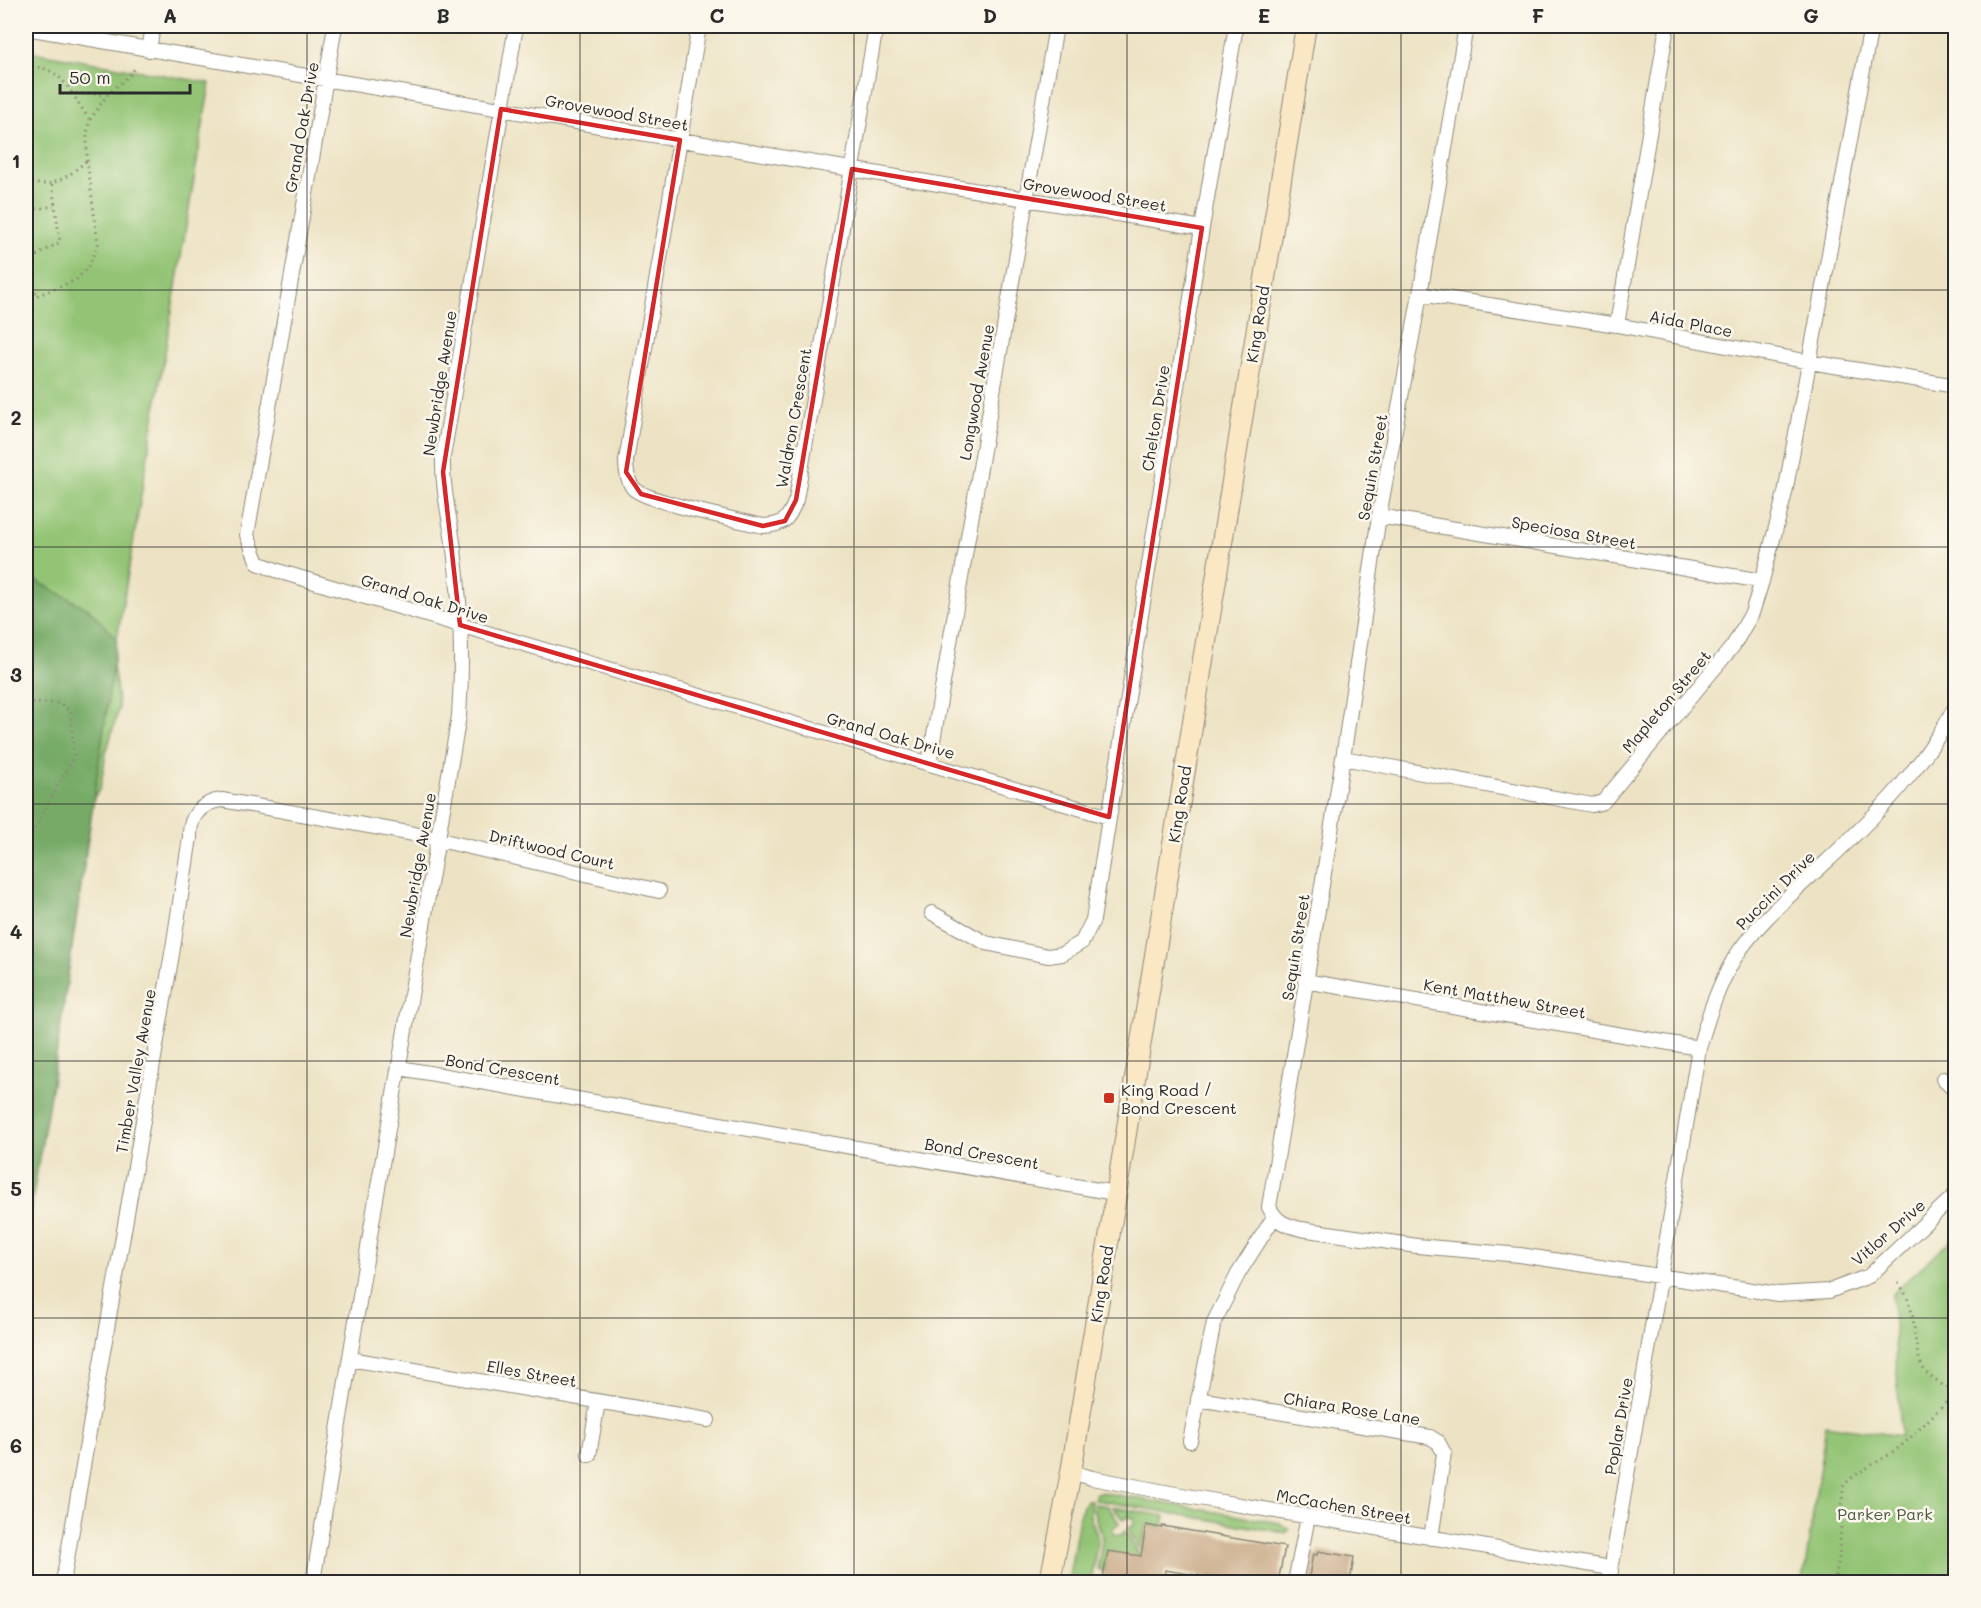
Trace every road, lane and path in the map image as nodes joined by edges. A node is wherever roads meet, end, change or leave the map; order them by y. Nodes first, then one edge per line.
1 (153, 26) edge
2 (335, 26) edge
3 (516, 26) edge
4 (699, 26) edge
5 (876, 26) edge
6 (1056, 26) edge
7 (1236, 26) edge
8 (1306, 26) edge
9 (1466, 26) edge
10 (1667, 26) edge
11 (1870, 26) edge
12 (26, 28) edge
13 (149, 50) junction
14 (26, 66) edge
15 (135, 68) dead end
16 (325, 80) junction
17 (72, 93) junction
18 (107, 95) junction
19 (26, 108) edge
20 (501, 109) junction
21 (90, 120) junction
22 (681, 140) junction
23 (26, 153) edge
24 (87, 159) junction
25 (852, 169) junction
26 (26, 179) edge
27 (52, 184) junction
28 (1026, 200) junction
29 (55, 206) junction
30 (26, 215) edge
31 (1202, 228) junction
32 (26, 262) edge
33 (26, 284) edge
34 (37, 294) junction
35 (1420, 294) junction
36 (26, 300) edge
37 (1617, 325) junction
38 (1810, 362) junction
39 (1956, 386) edge
40 (1379, 516) junction
41 (1762, 581) junction
42 (460, 625) junction
43 (26, 703) edge
44 (1956, 706) edge
45 (1343, 758) junction
46 (929, 764) junction
47 (1109, 817) junction
48 (438, 840) junction
49 (26, 851) edge
50 (659, 891) dead end
51 (932, 913) dead end
52 (1305, 981) junction
53 (1699, 1048) junction
54 (400, 1068) junction
55 (1943, 1079) dead end
56 (1956, 1091) edge
57 (1115, 1193) junction
58 (1956, 1194) edge
59 (1274, 1217) junction
60 (1660, 1275) junction
61 (1898, 1283) dead end
62 (350, 1359) junction
63 (1955, 1393) edge
64 (1198, 1399) junction
65 (598, 1402) junction
66 (708, 1420) dead end
67 (1190, 1441) dead end
68 (589, 1455) dead end
69 (1071, 1472) junction
70 (1308, 1516) junction
71 (1431, 1538) junction
72 (1610, 1575) edge
73 (63, 1582) edge
74 (313, 1582) edge
75 (1050, 1582) edge
76 (1295, 1582) edge
77 (1834, 1582) edge

1 - 13 street
2 - 16 street, Grand Oak Drive
3 - 20 street, Newbridge Avenue
4 - 22 street, Waldron Crescent
5 - 25 street, Waldron Crescent
6 - 28 street, Longwood Avenue
7 - 31 street, Chelton Drive
8 - 57 main road, King Road
9 - 35 street, Sequin Street
10 - 37 street
11 - 38 street, Mapleton Street
12 - 13 street, Grovewood Street
13 - 16 street, Grovewood Street
14 - 17 path
15 - 18 path
16 - 20 street, Grovewood Street
16 - 42 street, Grand Oak Drive
17 - 18 path
17 - 21 path
18 - 21 path
19 - 23 path
20 - 22 street, Grovewood Street
20 - 42 street, Newbridge Avenue
21 - 24 path
22 - 25 street, Grovewood Street
22 - 25 street, Waldron Crescent
24 - 27 path
24 - 34 path
25 - 28 street, Grovewood Street
26 - 27 path
27 - 29 path
28 - 31 street, Grovewood Street
28 - 46 street, Longwood Avenue
29 - 30 path
29 - 32 path
31 - 47 street, Chelton Drive
33 - 34 path
34 - 36 path
35 - 37 street, Aida Place
35 - 40 street, Sequin Street
37 - 38 street, Aida Place
38 - 39 street, Aida Place
38 - 41 street, Mapleton Street
40 - 41 street, Speciosa Street
40 - 45 street, Sequin Street
41 - 45 street, Mapleton Street
42 - 46 street, Grand Oak Drive
42 - 48 street, Newbridge Avenue
43 - 49 path
44 - 53 street, Puccini Drive
45 - 52 street, Sequin Street
46 - 47 street, Grand Oak Drive
47 - 51 street, Chelton Drive
48 - 50 street, Driftwood Court
48 - 54 street, Newbridge Avenue
48 - 73 street, Timber Valley Avenue
52 - 53 street, Kent Matthew Street
52 - 59 street, Sequin Street
53 - 60 street, Puccini Drive
54 - 57 street, Bond Crescent
54 - 62 street
55 - 56 street
57 - 69 main road, King Road
58 - 60 street, Vitlor Drive
59 - 60 street
59 - 64 street
60 - 72 street, Poplar Drive
61 - 63 path
62 - 65 street, Elles Street
62 - 74 street
63 - 77 path
64 - 67 street
64 - 71 street, Chiara Rose Lane
65 - 66 street, Elles Street
65 - 68 street
69 - 70 street, McCachen Street
69 - 75 main road, King Road
70 - 71 street, McCachen Street
70 - 76 street
71 - 72 street, McCachen Street

